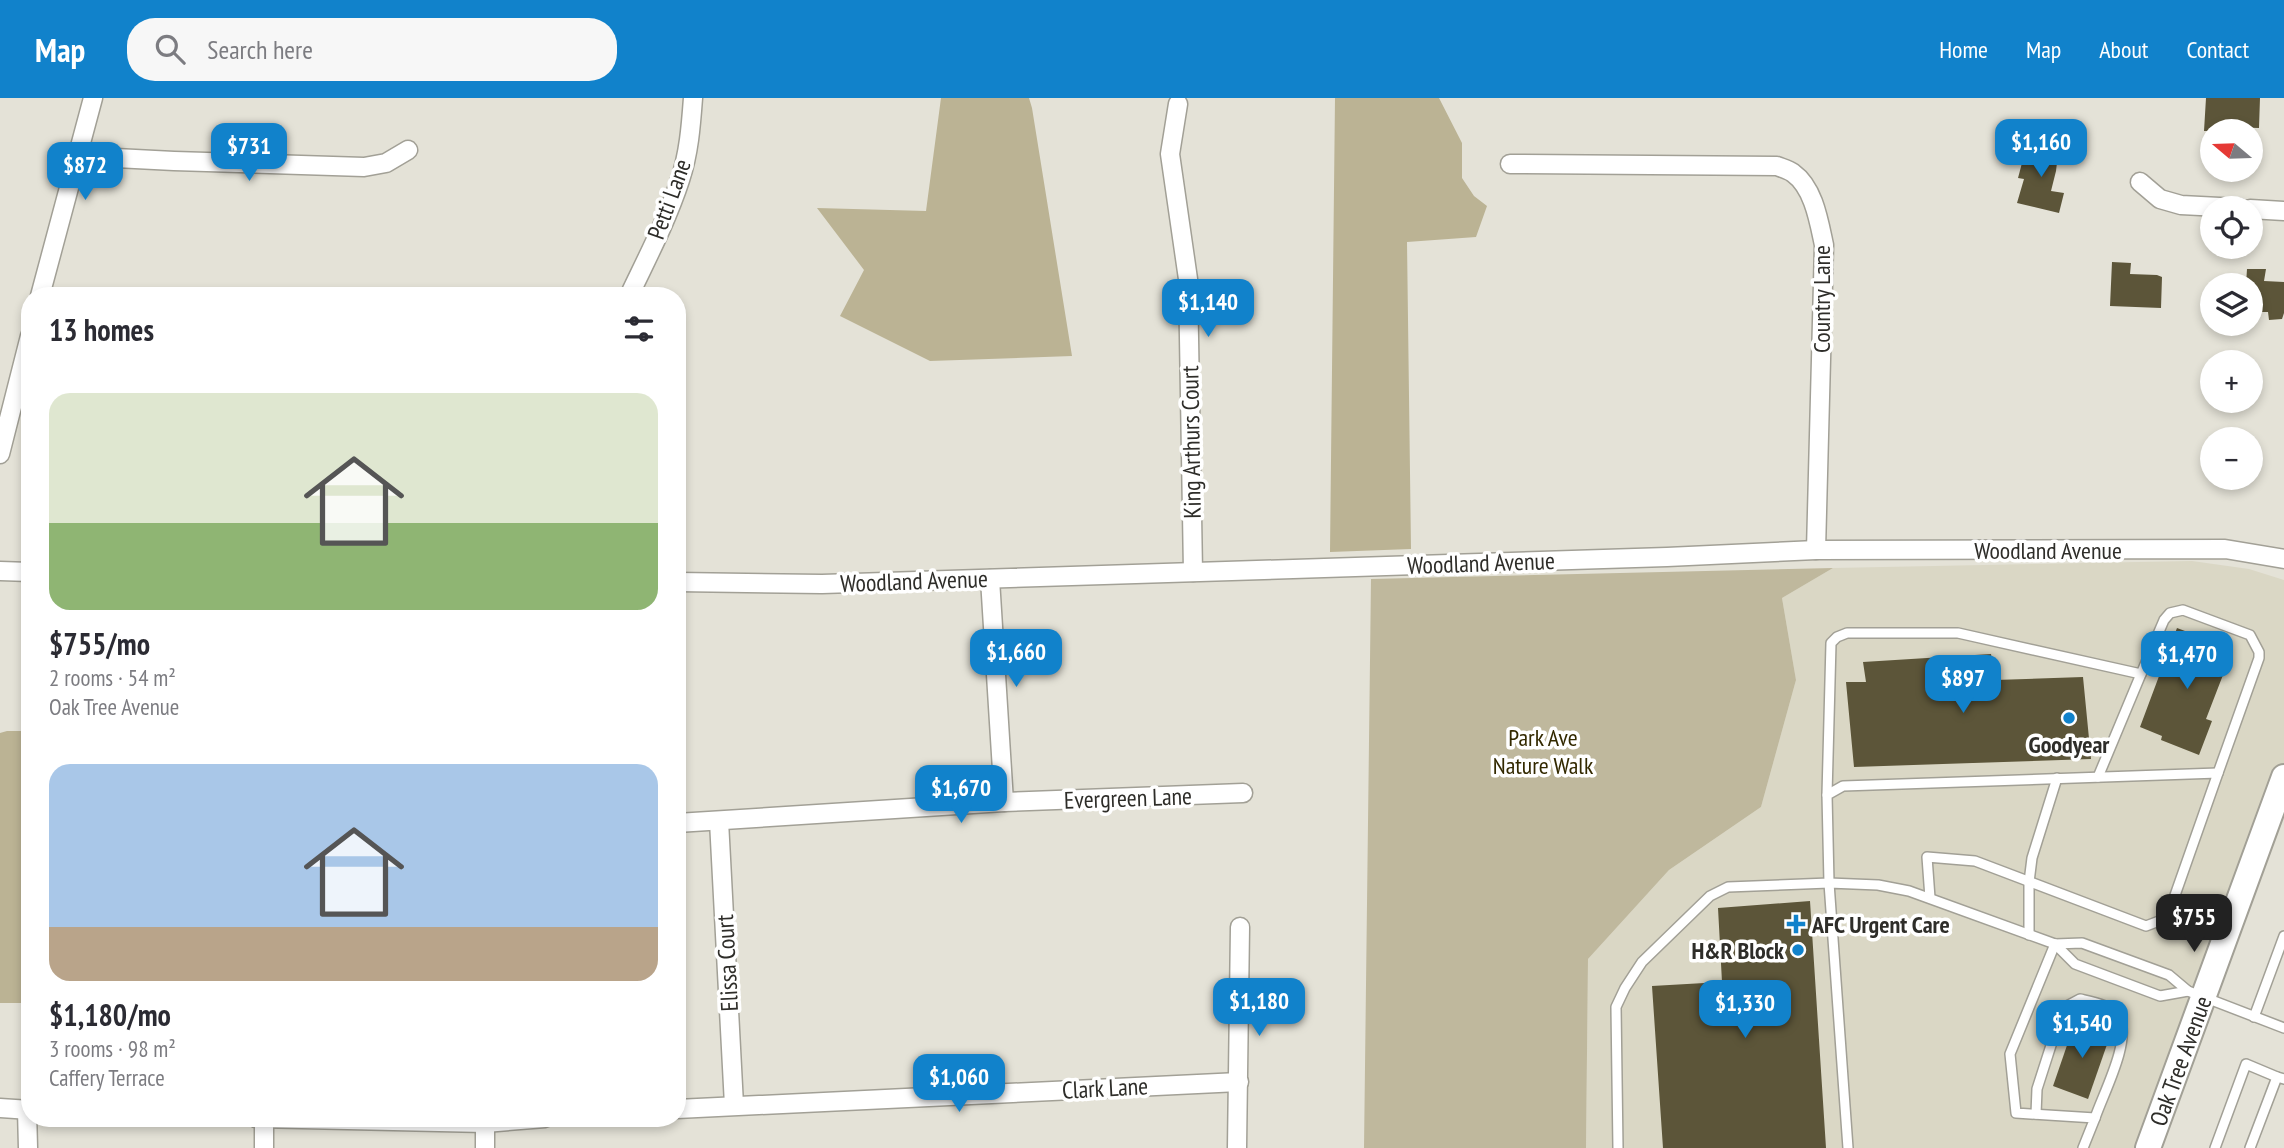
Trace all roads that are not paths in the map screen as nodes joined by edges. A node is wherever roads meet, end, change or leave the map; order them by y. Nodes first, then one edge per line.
1 (93, 98) edge
2 (692, 98) edge
3 (1178, 104) dead end
4 (408, 150) dead end
5 (77, 156) junction
6 (1510, 164) dead end
7 (2140, 182) dead end
8 (2200, 206) edge
9 (2263, 210) edge
10 (2284, 211) edge
11 (42, 287) edge
12 (633, 287) edge
13 (21, 371) edge
14 (0, 454) edge
15 (1816, 550) junction
16 (2284, 559) edge
17 (0, 571) edge
18 (21, 572) edge
19 (1193, 572) junction
20 (990, 579) junction
21 (686, 582) edge
22 (2141, 674) junction
23 (2218, 773) junction
24 (2098, 777) junction
25 (2284, 777) edge
26 (2057, 779) junction
27 (1243, 793) dead end
28 (1827, 795) junction
29 (1004, 802) junction
30 (719, 821) junction
31 (686, 823) edge
32 (2028, 882) junction
33 (1829, 883) junction
34 (1930, 898) junction
35 (1240, 927) dead end
36 (2029, 934) junction
37 (2284, 936) edge
38 (2055, 944) junction
39 (2195, 994) junction
40 (2254, 1017) junction
41 (2284, 1028) edge
42 (2281, 1078) edge
43 (1239, 1082) junction
44 (734, 1105) junction
45 (0, 1108) edge
46 (686, 1108) edge
47 (21, 1110) edge
48 (2036, 1114) junction
49 (2095, 1118) junction
50 (28, 1127) edge
51 (264, 1127) edge
52 (485, 1127) edge
53 (28, 1148) edge
54 (264, 1148) edge
55 (485, 1148) edge
56 (1237, 1148) edge
57 (1618, 1148) edge
58 (1848, 1148) edge
59 (2083, 1148) edge
60 (2148, 1148) edge
61 (2215, 1148) edge
62 (2250, 1148) edge

1 - 5 street
2 - 12 street, Petti Lane
3 - 19 street, King Arthurs Court
4 - 5 street
5 - 11 street
6 - 15 street, Country Lane
7 - 8 street
9 - 10 street
13 - 14 street
15 - 16 street, Woodland Avenue
15 - 19 street, Woodland Avenue
17 - 18 street
19 - 20 street, Woodland Avenue
20 - 21 street, Woodland Avenue
20 - 29 street
22 - 23 lane
22 - 24 lane
22 - 28 lane
23 - 24 lane
23 - 32 lane
24 - 26 lane
25 - 39 main road, Oak Tree Avenue
26 - 28 lane
26 - 32 lane
27 - 29 street, Evergreen Lane
28 - 33 lane
29 - 30 street, Evergreen Lane
30 - 31 street, Evergreen Lane
30 - 44 street, Elissa Court
32 - 34 lane
32 - 36 lane
33 - 34 lane
33 - 57 lane
33 - 58 lane
34 - 36 lane
35 - 43 street
36 - 38 lane
37 - 40 lane
38 - 39 lane
38 - 39 lane
38 - 48 lane
39 - 40 lane
39 - 60 main road, Oak Tree Avenue
40 - 41 lane
42 - 61 lane
42 - 62 lane
43 - 44 street, Clark Lane
43 - 56 street
44 - 46 street, Clark Lane
45 - 47 street
48 - 49 lane
48 - 49 lane
49 - 59 lane
50 - 53 street
51 - 54 street
52 - 55 street

